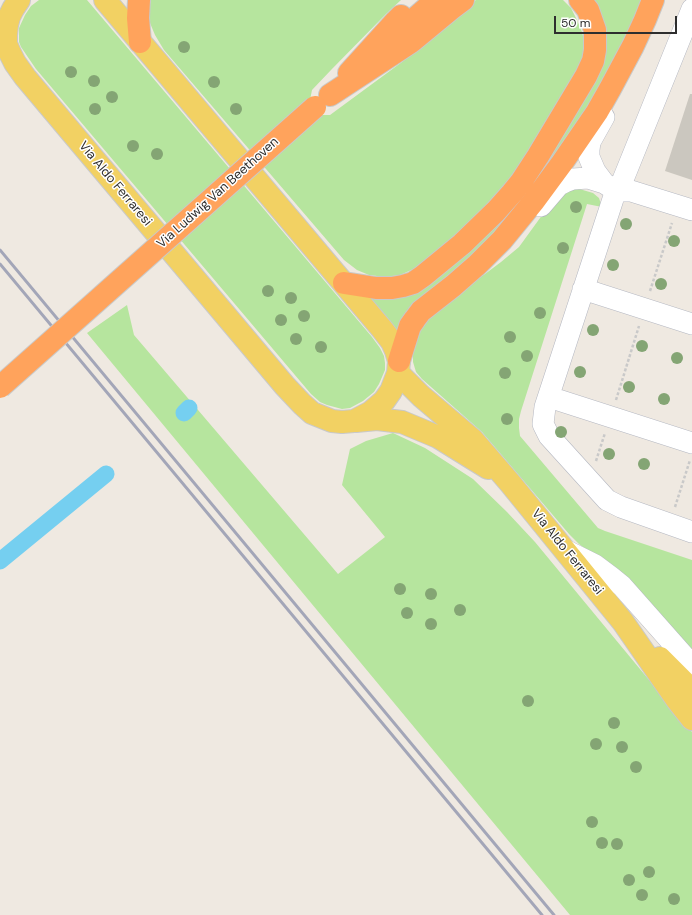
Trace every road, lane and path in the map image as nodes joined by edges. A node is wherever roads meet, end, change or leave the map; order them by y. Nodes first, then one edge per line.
1 (19, 0) edge
2 (105, 0) edge
3 (139, 0) edge
4 (419, 0) edge
5 (436, 0) edge
6 (463, 0) edge
7 (580, 0) edge
8 (653, 0) edge
9 (663, 0) edge
10 (692, 9) edge
11 (140, 42) junction
12 (322, 101) junction
13 (611, 187) junction
14 (685, 208) edge
15 (465, 275) junction
16 (344, 283) junction
17 (583, 289) junction
18 (645, 308) junction
19 (692, 324) edge
20 (399, 367) junction
21 (0, 387) edge
22 (549, 397) junction
23 (610, 417) junction
24 (354, 421) junction
25 (692, 443) edge
26 (692, 454) edge
27 (590, 481) junction
28 (510, 483) junction
29 (669, 524) junction
30 (692, 532) edge
31 (565, 550) junction
32 (623, 622) junction
33 (692, 665) edge
34 (692, 690) edge
35 (692, 720) edge

1 - 24 main road, Via Aldo Ferraresi
2 - 11 main road, Via Aldo Ferraresi
3 - 11 highway
4 - 12 highway
5 - 12 highway, Via Ludwig Van Beethoven
6 - 12 highway
7 - 16 highway
8 - 15 highway
9 - 13 lane
10 - 13 lane
11 - 16 main road, Via Aldo Ferraresi
12 - 21 highway, Via Ludwig Van Beethoven, bridge
13 - 14 lane
13 - 15 lane
13 - 17 lane
14 - 18 path
15 - 20 highway
16 - 20 main road, Via Aldo Ferraresi
17 - 18 lane
17 - 22 lane
18 - 19 lane
18 - 23 path
20 - 24 main road
20 - 28 main road, Via Aldo Ferraresi
22 - 23 lane
22 - 27 lane
23 - 25 lane
23 - 27 path
24 - 28 main road, Via Aldo Ferraresi
26 - 29 path
27 - 29 lane
28 - 31 main road, Via Aldo Ferraresi
29 - 30 lane
31 - 32 main road, Via Aldo Ferraresi
31 - 33 lane
32 - 34 main road, Via Aldo Ferraresi
32 - 35 main road, Via Aldo Ferraresi

